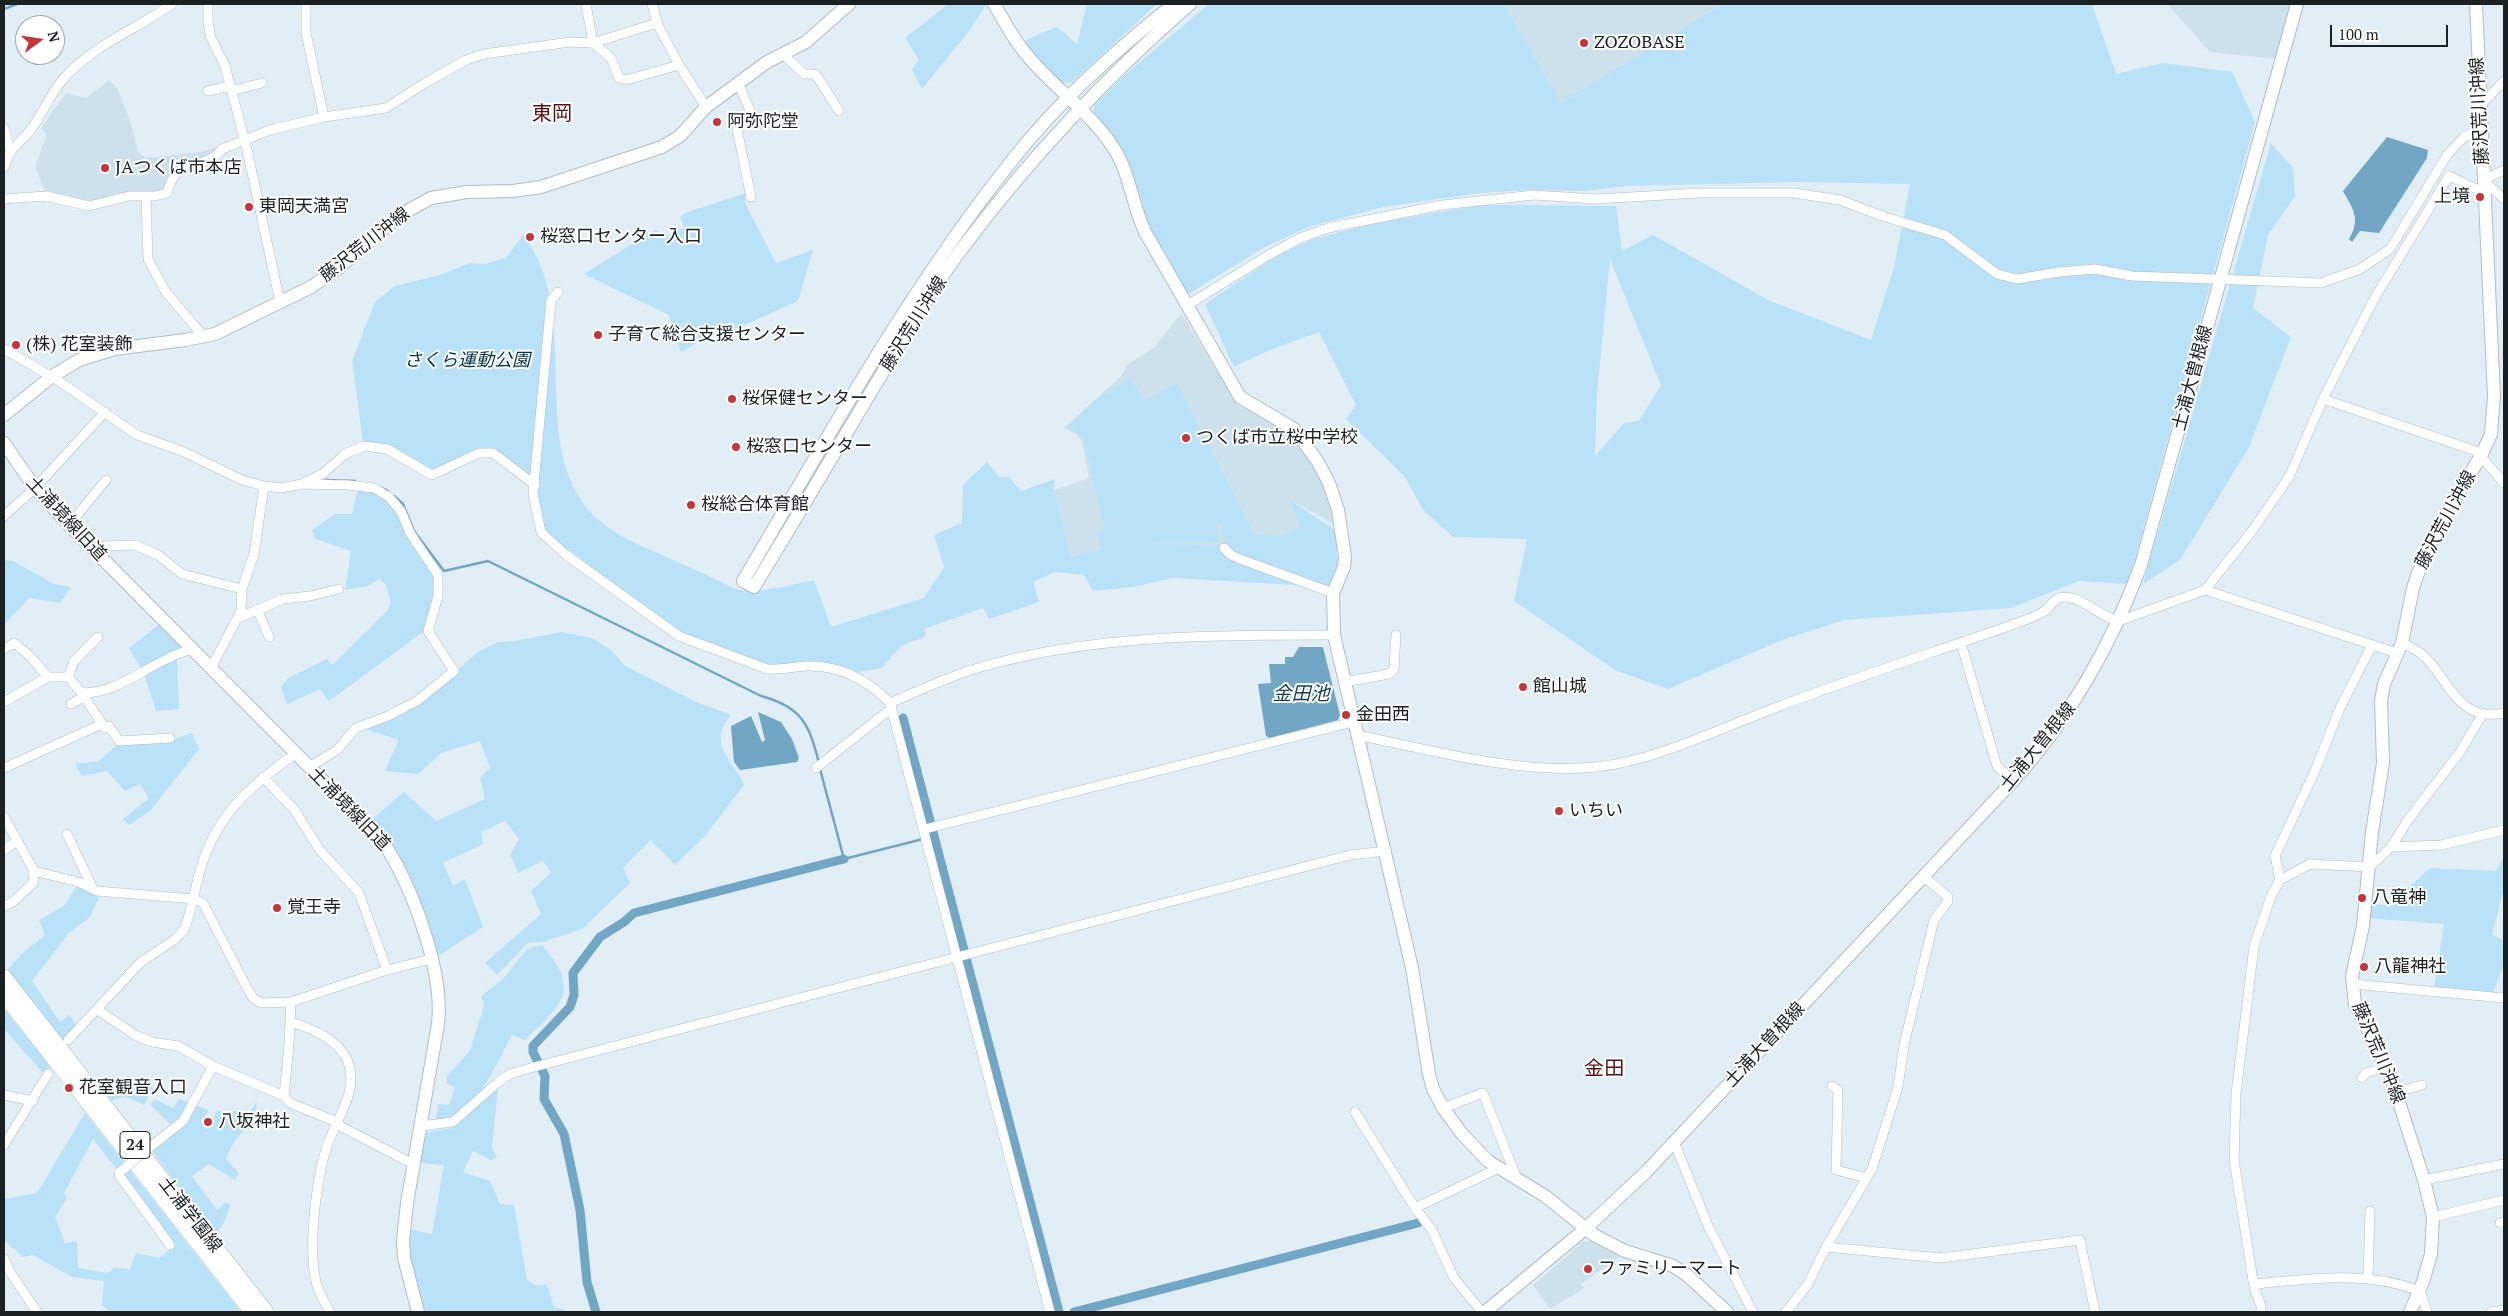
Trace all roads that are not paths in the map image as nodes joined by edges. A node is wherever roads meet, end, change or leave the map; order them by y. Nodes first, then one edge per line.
1 (172, 4) edge
2 (208, 4) edge
3 (306, 4) edge
4 (586, 4) edge
5 (652, 4) edge
6 (849, 4) edge
7 (994, 4) edge
8 (1174, 4) edge
9 (1190, 4) edge
10 (2297, 4) edge
11 (2476, 4) edge
12 (835, 9) edge
13 (657, 23) junction
14 (593, 43) junction
15 (783, 54) junction
16 (678, 65) junction
17 (2504, 81) edge
18 (262, 83) dead end
19 (738, 84) junction
20 (230, 88) junction
21 (208, 91) dead end
22 (1069, 98) junction
23 (2480, 106) junction
24 (706, 107) junction
25 (1079, 108) junction
26 (839, 111) dead end
27 (324, 117) junction
28 (5, 129) edge
29 (2481, 130) junction
30 (22, 139) junction
31 (244, 140) junction
32 (10, 150) junction
33 (4, 167) edge
34 (2504, 170) edge
35 (2483, 180) junction
36 (2484, 193) junction
37 (146, 197) junction
38 (751, 197) dead end
39 (4, 199) edge
40 (2504, 199) edge
41 (2220, 280) junction
42 (558, 292) dead end
43 (280, 302) junction
44 (1186, 306) junction
45 (204, 337) junction
46 (4, 349) edge
47 (51, 377) junction
48 (2499, 381) edge
49 (2323, 398) junction
50 (105, 412) junction
51 (4, 415) edge
52 (4, 443) edge
53 (2481, 456) junction
54 (106, 480) dead end
55 (302, 484) junction
56 (2504, 484) edge
57 (535, 485) junction
58 (264, 486) junction
59 (35, 488) junction
60 (4, 516) edge
61 (69, 525) junction
62 (1224, 548) dead end
63 (95, 550) junction
64 (242, 589) junction
65 (339, 589) dead end
66 (2205, 590) junction
67 (1333, 593) junction
68 (257, 609) junction
69 (238, 618) junction
70 (2119, 621) junction
71 (1334, 635) junction
72 (1396, 635) dead end
73 (98, 637) dead end
74 (269, 637) dead end
75 (1961, 643) junction
76 (2372, 645) junction
77 (2400, 648) junction
78 (4, 649) edge
79 (192, 649) junction
80 (211, 668) junction
81 (48, 677) junction
82 (68, 677) junction
83 (1344, 682) junction
84 (83, 695) junction
85 (4, 702) edge
86 (71, 704) dead end
87 (891, 705) junction
88 (2504, 713) edge
89 (2482, 714) junction
90 (1353, 722) junction
91 (102, 724) junction
92 (1357, 735) junction
93 (170, 738) dead end
94 (296, 754) junction
95 (309, 767) junction
96 (819, 767) dead end
97 (4, 768) edge
98 (263, 777) junction
99 (2013, 781) junction
100 (4, 817) edge
101 (2504, 830) edge
102 (67, 834) dead end
103 (926, 834) junction
104 (17, 842) junction
105 (2391, 847) junction
106 (4, 850) edge
107 (1386, 851) junction
108 (2368, 867) junction
109 (34, 871) junction
110 (1924, 877) junction
111 (2280, 880) junction
112 (93, 889) junction
113 (194, 899) junction
114 (4, 906) edge
115 (958, 957) junction
116 (431, 959) junction
117 (387, 970) junction
118 (4, 977) edge
119 (2352, 984) junction
120 (4, 995) edge
121 (2504, 998) edge
122 (291, 1002) junction
123 (98, 1010) junction
124 (290, 1022) junction
125 (68, 1040) dead end
126 (214, 1066) junction
127 (2387, 1067) junction
128 (48, 1074) dead end
129 (2362, 1078) dead end
130 (2422, 1085) dead end
131 (1832, 1086) dead end
132 (2396, 1092) junction
133 (88, 1094) junction
134 (4, 1095) edge
135 (284, 1096) junction
136 (33, 1101) junction
137 (1443, 1108) junction
138 (1355, 1112) dead end
139 (337, 1122) junction
140 (420, 1126) junction
141 (1674, 1142) junction
142 (4, 1145) edge
143 (414, 1164) junction
144 (2504, 1164) edge
145 (1499, 1168) junction
146 (1867, 1178) junction
147 (1517, 1179) junction
148 (2424, 1180) junction
149 (2504, 1200) edge
150 (1415, 1208) junction
151 (2370, 1211) dead end
152 (2433, 1217) junction
153 (1585, 1229) junction
154 (170, 1245) dead end
155 (1826, 1247) junction
156 (4, 1259) edge
157 (2368, 1278) junction
158 (2254, 1284) junction
159 (2420, 1291) junction
160 (2504, 1310) edge
161 (37, 1312) edge
162 (252, 1312) edge
163 (266, 1312) edge
164 (330, 1312) edge
165 (418, 1312) edge
166 (1050, 1312) edge
167 (1484, 1312) edge
168 (1727, 1312) edge
169 (1753, 1312) edge
170 (1786, 1312) edge
171 (2094, 1312) edge
172 (2261, 1312) edge
173 (2410, 1312) edge
174 (2428, 1312) edge
175 (2491, 1312) edge

1 - 30 street
2 - 20 street
3 - 27 street
4 - 14 street
5 - 13 street
6 - 12 main road, 藤沢荒川沖線
7 - 22 main road
8 - 22 main road, 藤沢荒川沖線
9 - 25 main road, 藤沢荒川沖線
10 - 41 main road, 土浦大曽根線
11 - 23 main road, 藤沢荒川沖線
12 - 15 main road, 藤沢荒川沖線
13 - 14 street
13 - 16 street
14 - 16 street
14 - 27 street
15 - 19 main road, 藤沢荒川沖線
15 - 26 street
16 - 24 street
17 - 23 street
18 - 20 street
19 - 24 main road, 藤沢荒川沖線
19 - 38 street
20 - 21 street
20 - 31 street
22 - 25 main road
22 - 25 main road, 藤沢荒川沖線
23 - 29 main road, 藤沢荒川沖線
24 - 43 main road, 藤沢荒川沖線
25 - 44 main road
27 - 31 street
28 - 30 street
28 - 32 street
29 - 35 main road, 藤沢荒川沖線
29 - 41 street
30 - 32 street
31 - 37 street
31 - 43 street
32 - 33 street
34 - 35 street
35 - 36 main road, 藤沢荒川沖線
35 - 40 street
36 - 48 main road, 藤沢荒川沖線
36 - 49 street
37 - 39 street
37 - 45 street
41 - 44 street
41 - 70 main road, 土浦大曽根線
42 - 57 street
43 - 45 main road, 藤沢荒川沖線
44 - 67 main road
45 - 47 main road, 藤沢荒川沖線
46 - 47 street
47 - 50 street
47 - 51 main road, 藤沢荒川沖線
48 - 53 main road, 藤沢荒川沖線
49 - 53 street
49 - 66 street
50 - 58 street
50 - 59 street
52 - 59 main road, 土浦境線旧道
53 - 56 street
53 - 77 main road, 藤沢荒川沖線
54 - 61 street
55 - 57 street
55 - 58 street
55 - 95 street
57 - 87 street
58 - 64 street
59 - 60 street
59 - 61 main road, 土浦境線旧道
61 - 63 main road, 土浦境線旧道
62 - 67 street
63 - 64 street
63 - 79 main road, 土浦境線旧道
64 - 69 street
65 - 68 street
66 - 70 street
66 - 76 street
67 - 71 main road
68 - 69 street
68 - 74 street
69 - 80 street
70 - 75 street
70 - 99 main road, 土浦大曽根線
71 - 83 main road
71 - 87 street
72 - 83 street
73 - 82 street
75 - 92 street
75 - 99 street
76 - 77 street
76 - 111 street
77 - 89 street
77 - 108 main road, 藤沢荒川沖線
78 - 81 street
79 - 80 main road, 土浦境線旧道
79 - 84 street
80 - 94 main road, 土浦境線旧道
81 - 82 street
81 - 85 street
82 - 84 street
83 - 90 main road
84 - 86 street
84 - 91 street
87 - 96 street
87 - 103 street
88 - 89 street
89 - 105 street
90 - 92 main road
90 - 103 street
91 - 93 street
91 - 97 street
92 - 107 main road
94 - 95 main road, 土浦境線旧道
94 - 98 street
95 - 116 main road, 土浦境線旧道
98 - 113 street
98 - 117 street
99 - 110 main road, 土浦大曽根線
100 - 104 street
101 - 105 street
102 - 112 street
103 - 115 street
104 - 106 street
104 - 109 street
105 - 108 street
107 - 115 street
107 - 137 main road
108 - 111 street
108 - 119 main road, 藤沢荒川沖線
109 - 112 street
109 - 114 street
110 - 141 main road, 土浦大曽根線
110 - 146 street
111 - 158 street
112 - 113 street
113 - 122 street
113 - 123 street
115 - 140 street
115 - 166 street
116 - 117 street
116 - 140 main road, 土浦境線旧道
117 - 122 street
118 - 133 main road, 土浦学園線 / 24
119 - 121 street
119 - 127 main road, 藤沢荒川沖線
120 - 133 main road, 土浦学園線 / 24
122 - 124 street
123 - 125 street
123 - 126 street
124 - 135 street
124 - 139 street
126 - 135 street
126 - 154 street, bridge
127 - 129 street
127 - 132 main road, 藤沢荒川沖線
128 - 136 street
130 - 132 street
131 - 146 street
132 - 148 main road, 藤沢荒川沖線
133 - 162 main road, 土浦学園線 / 24
133 - 163 main road, 土浦学園線 / 24
134 - 136 street
135 - 139 street
136 - 142 street
137 - 145 main road
137 - 147 street
138 - 150 street
139 - 143 street
139 - 164 street
140 - 143 main road, 土浦境線旧道
141 - 153 main road, 土浦大曽根線
141 - 169 street
143 - 165 main road, 土浦境線旧道
144 - 148 street
145 - 147 main road
145 - 150 street
146 - 155 street
147 - 153 main road
148 - 152 main road, 藤沢荒川沖線
149 - 152 street
150 - 167 street
151 - 157 street
152 - 159 main road, 藤沢荒川沖線
153 - 167 main road, 土浦大曽根線
153 - 168 main road
155 - 170 street
155 - 171 street
156 - 161 street
157 - 158 street
157 - 159 street
158 - 172 street
159 - 173 main road, 藤沢荒川沖線
159 - 174 street
160 - 175 street

